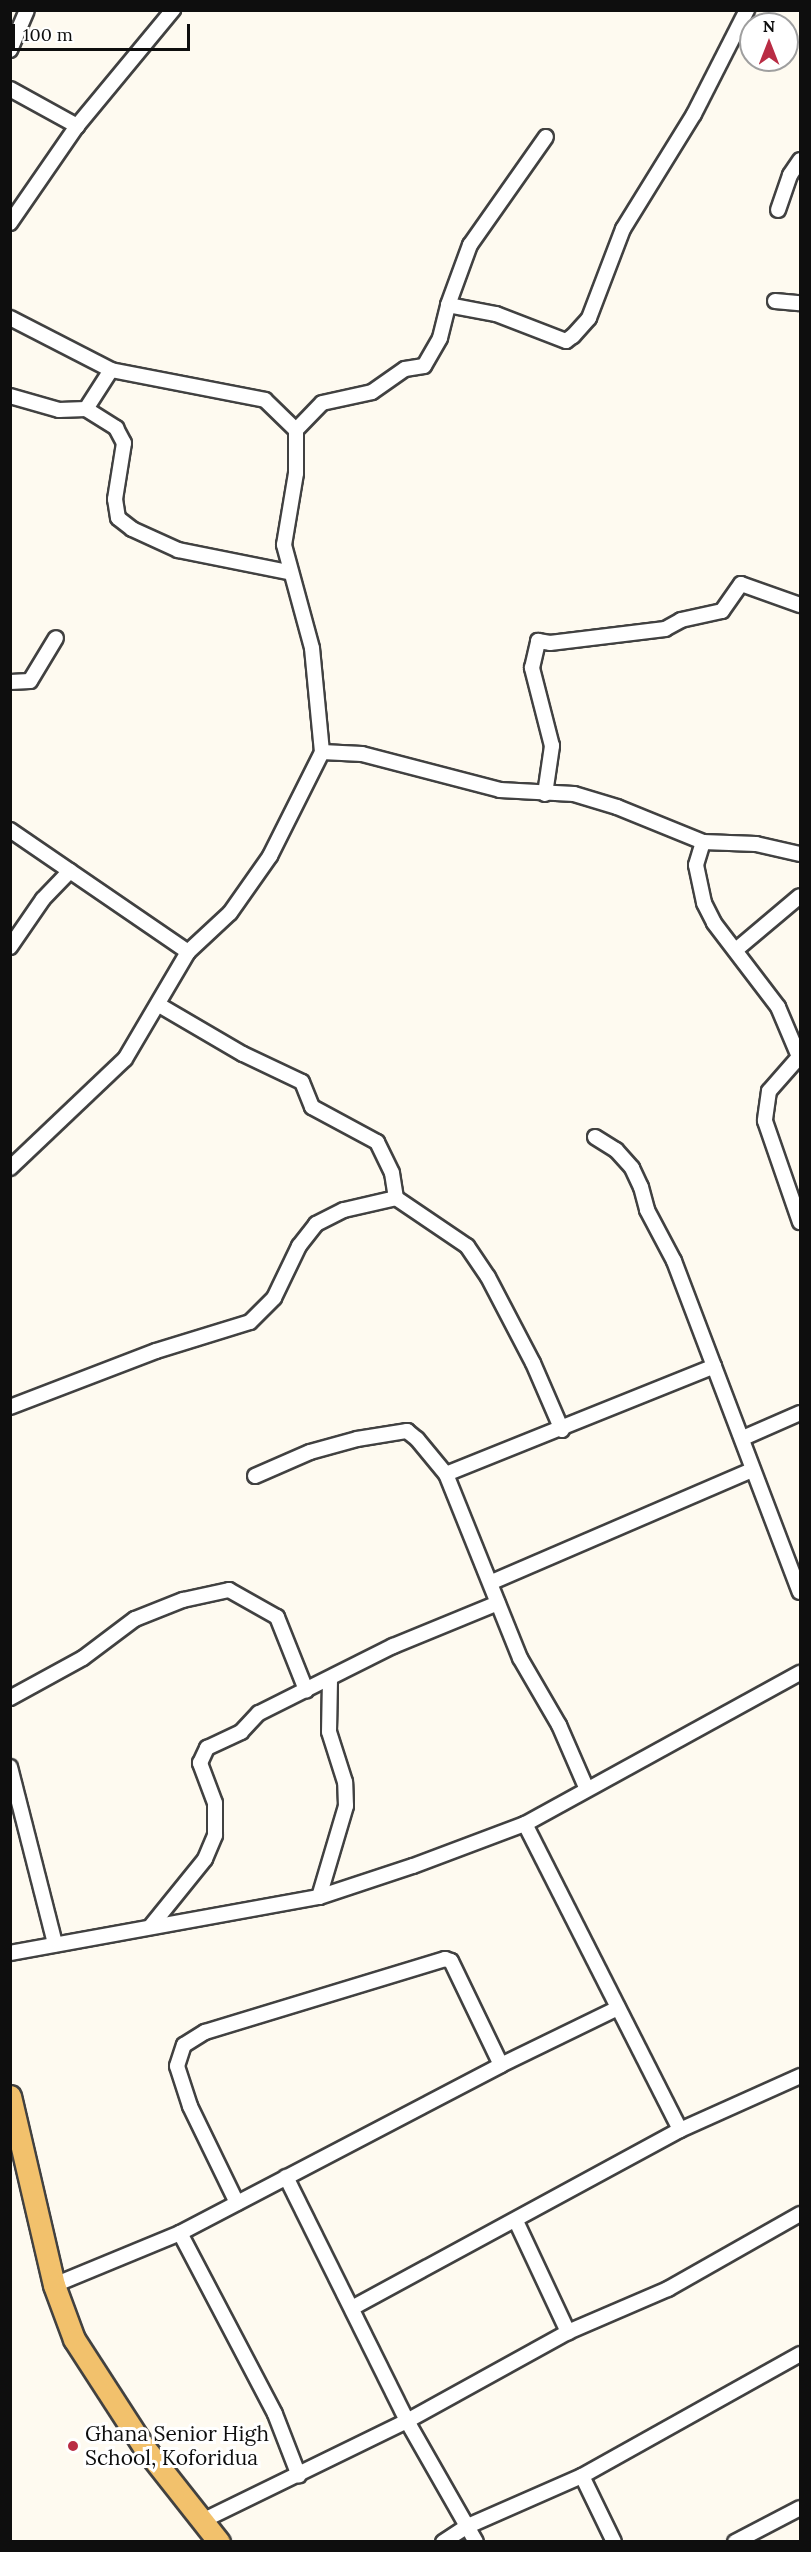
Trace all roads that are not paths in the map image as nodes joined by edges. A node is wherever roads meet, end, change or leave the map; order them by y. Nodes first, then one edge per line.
1 (27, 10) edge
2 (174, 10) edge
3 (747, 10) edge
4 (10, 50) edge
5 (10, 89) edge
6 (77, 126) junction
7 (546, 137) dead end
8 (801, 160) edge
9 (778, 210) dead end
10 (10, 224) edge
11 (775, 301) dead end
12 (801, 303) edge
13 (448, 305) junction
14 (10, 318) edge
15 (111, 370) junction
16 (10, 396) edge
17 (86, 409) junction
18 (296, 430) junction
19 (288, 572) junction
20 (801, 605) edge
21 (56, 638) dead end
22 (10, 682) edge
23 (322, 752) junction
24 (545, 794) junction
25 (10, 830) edge
26 (703, 842) junction
27 (801, 854) edge
28 (70, 871) junction
29 (801, 896) edge
30 (10, 947) edge
31 (737, 949) junction
32 (188, 952) junction
33 (159, 1005) junction
34 (800, 1058) edge
35 (595, 1137) dead end
36 (10, 1168) edge
37 (396, 1198) junction
38 (801, 1222) edge
39 (714, 1366) junction
40 (10, 1407) edge
41 (801, 1413) edge
42 (562, 1430) junction
43 (742, 1438) junction
44 (752, 1470) junction
45 (446, 1474) junction
46 (255, 1476) dead end
47 (492, 1582) junction
48 (801, 1592) edge
49 (498, 1603) junction
50 (801, 1672) edge
51 (330, 1679) junction
52 (306, 1690) junction
53 (10, 1698) edge
54 (10, 1767) edge
55 (586, 1787) junction
56 (525, 1824) junction
57 (319, 1897) junction
58 (151, 1926) junction
59 (55, 1944) junction
60 (10, 1953) edge
61 (618, 2008) junction
62 (501, 2065) junction
63 (801, 2076) edge
64 (10, 2096) edge
65 (680, 2130) junction
66 (286, 2177) junction
67 (237, 2203) junction
68 (801, 2214) edge
69 (516, 2221) junction
70 (180, 2233) junction
71 (54, 2285) junction
72 (352, 2308) junction
73 (568, 2332) junction
74 (801, 2354) edge
75 (407, 2421) junction
76 (299, 2476) junction
77 (582, 2476) junction
78 (801, 2508) edge
79 (202, 2521) junction
80 (468, 2526) junction
81 (219, 2541) edge
82 (443, 2541) edge
83 (476, 2541) edge
84 (614, 2541) edge
85 (735, 2541) edge

1 - 4 street
2 - 6 street
3 - 13 street
5 - 6 street
6 - 10 street
7 - 13 street
8 - 9 street
11 - 12 street
13 - 18 street
14 - 15 street
15 - 17 street
15 - 18 street
16 - 17 street
17 - 19 street
18 - 19 street
19 - 23 street
20 - 24 street
21 - 22 street
23 - 24 street
23 - 32 street
24 - 26 street
25 - 28 street
26 - 27 street
26 - 31 street
28 - 30 street
28 - 32 street
29 - 31 street
31 - 34 street
32 - 33 street
33 - 36 street
33 - 37 street
34 - 38 street
35 - 39 street
37 - 40 street
37 - 42 street
39 - 42 street
39 - 43 street
41 - 43 street
42 - 45 street
43 - 44 street
44 - 47 street
44 - 48 street
45 - 46 street
45 - 47 street
47 - 49 street
49 - 51 street
49 - 55 street
50 - 55 street
51 - 52 street
51 - 57 street
52 - 53 street
52 - 58 street
54 - 59 street
55 - 56 street
56 - 57 street
56 - 61 street
57 - 58 street
58 - 59 street
59 - 60 street
61 - 62 street
61 - 65 street
62 - 66 street
62 - 67 street
63 - 65 street
64 - 71 main road
65 - 69 street
66 - 67 street
66 - 72 street
67 - 70 street
68 - 73 street
69 - 72 street
69 - 73 street
70 - 71 street
70 - 76 street
71 - 79 main road
72 - 75 street
73 - 75 street
74 - 77 street
75 - 76 street
75 - 80 street
76 - 79 street
77 - 80 street
77 - 84 street
78 - 85 street
79 - 81 main road
80 - 82 street
80 - 83 street

